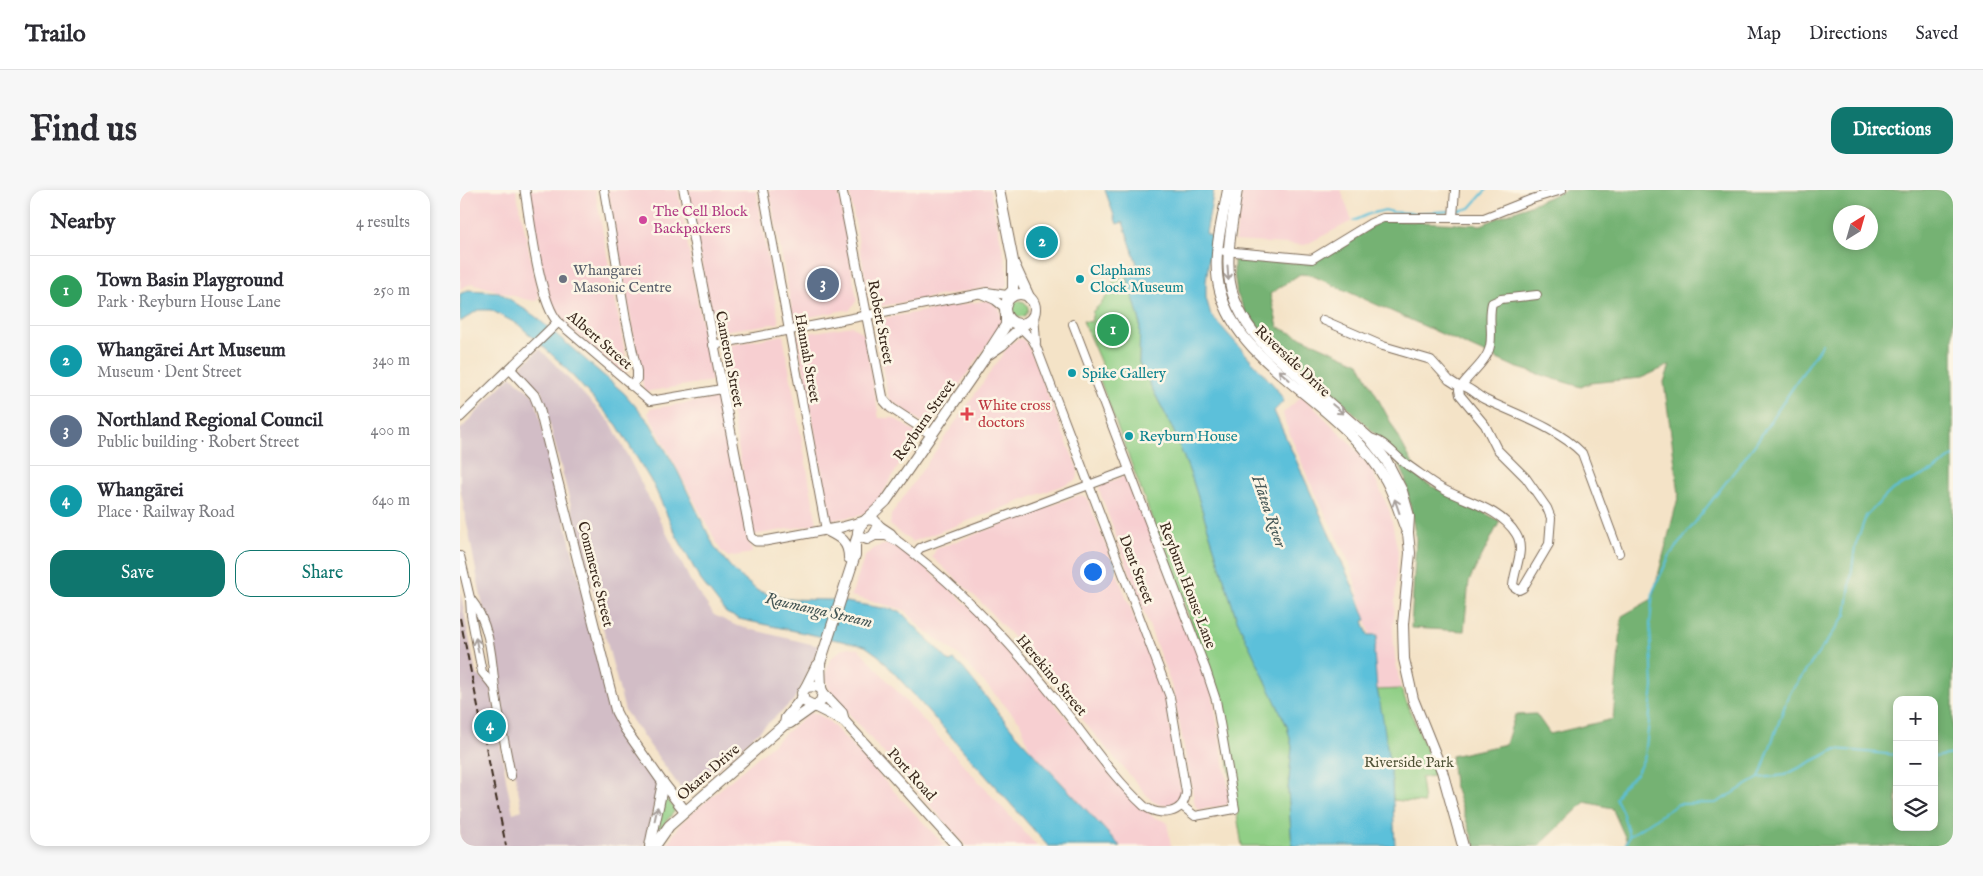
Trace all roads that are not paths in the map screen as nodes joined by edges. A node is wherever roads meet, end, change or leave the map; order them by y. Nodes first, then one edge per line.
1 (525, 190) edge
2 (604, 190) edge
3 (684, 190) edge
4 (763, 190) edge
5 (842, 190) edge
6 (999, 190) edge
7 (1228, 190) edge
8 (1237, 190) edge
9 (1455, 190) edge
10 (1562, 190) edge
11 (1453, 216) junction
12 (1217, 250) junction
13 (1228, 252) junction
14 (1012, 261) junction
15 (981, 294) junction
16 (1537, 295) dead end
17 (1030, 299) junction
18 (1008, 303) junction
19 (1034, 314) junction
20 (866, 316) junction
21 (1324, 320) dead end
22 (558, 322) junction
23 (1073, 324) dead end
24 (1021, 325) junction
25 (789, 330) junction
26 (714, 345) junction
27 (1036, 346) junction
28 (986, 356) junction
29 (510, 369) junction
30 (631, 386) junction
31 (1462, 387) junction
32 (722, 388) junction
33 (460, 417) edge
34 (931, 434) junction
35 (1369, 438) junction
36 (1359, 444) junction
37 (1129, 470) junction
38 (1088, 485) junction
39 (886, 501) junction
40 (866, 520) junction
41 (879, 525) junction
42 (826, 530) junction
43 (1408, 533) junction
44 (858, 534) junction
45 (872, 536) junction
46 (899, 542) junction
47 (1619, 553) dead end
48 (915, 554) junction
49 (855, 555) junction
50 (460, 556) edge
51 (847, 579) junction
52 (470, 598) junction
53 (820, 663) junction
54 (806, 687) junction
55 (495, 688) junction
56 (822, 691) junction
57 (802, 698) junction
58 (815, 706) junction
59 (844, 721) junction
60 (784, 724) junction
61 (512, 776) dead end
62 (663, 783) junction
63 (1182, 806) junction
64 (685, 811) junction
65 (650, 846) edge
66 (655, 846) edge
67 (956, 846) edge
68 (1463, 846) edge

1 - 22 street, Albert Street
2 - 30 street
3 - 26 street, Cameron Street
4 - 25 street, Hannah Street
5 - 20 street, Robert Street
6 - 14 main road
7 - 12 main road, Riverside Drive
8 - 13 main road, Riverside Drive
9 - 11 street
10 - 11 street
11 - 13 street
12 - 13 street
36 -> 12 main road, Riverside Drive
13 -> 35 main road, Riverside Drive
14 - 17 main road
14 - 18 main road
15 - 18 street
15 - 18 street
15 - 20 street
16 - 31 street
17 - 18 main road
17 - 19 main road
18 - 24 main road
18 - 28 main road, Reyburn Street
19 - 24 main road
19 - 27 street, Dent Street
20 - 25 street
20 - 34 street, Robert Street
21 - 31 street
22 - 29 street
22 - 30 street, Albert Street
23 - 37 street, Reyburn House Lane
24 - 27 street, Dent Street
24 - 28 main road, Reyburn Street
25 - 26 street
25 - 42 street, Hannah Street
26 - 32 street, Cameron Street
27 - 38 street, Dent Street
28 - 34 main road, Reyburn Street
29 - 33 street
29 - 62 street, Commerce Street
30 - 32 street, Albert Street
31 - 35 street
31 - 47 street
32 - 42 street, Cameron Street
34 - 39 main road, Reyburn Street
35 - 36 street
35 - 43 main road, Riverside Drive
43 -> 36 main road, Riverside Drive
37 - 38 street
37 - 63 street, Reyburn House Lane
38 - 48 street
38 - 63 street, Dent Street
39 - 40 main road, Reyburn Street
39 - 41 main road, Reyburn Street
40 - 41 main road
40 - 42 street
40 - 44 main road
41 - 45 main road, Reyburn Street
41 - 46 street, Herekino Street
42 - 44 street
42 - 51 main road
43 - 68 main road, Riverside Drive
44 - 45 main road
44 - 49 main road
45 - 46 street, Herekino Street
45 - 49 main road
46 - 48 street, Herekino Street
48 - 63 street, Herekino Street
49 - 51 main road
50 - 52 street
51 - 53 main road
52 - 55 street
55 -> 52 street
53 - 54 main road
53 - 56 main road
54 - 56 main road
54 - 57 main road
55 - 61 street
56 - 58 main road
56 - 59 main road, Port Road
57 - 58 main road
57 - 60 main road, Okara Drive
58 - 59 main road, Port Road
58 - 60 main road, Okara Drive
59 - 67 main road, Port Road
60 - 64 main road, Okara Drive
62 - 64 main road, Commerce Street
65 -> 62 main road
64 - 66 main road, Okara Drive

